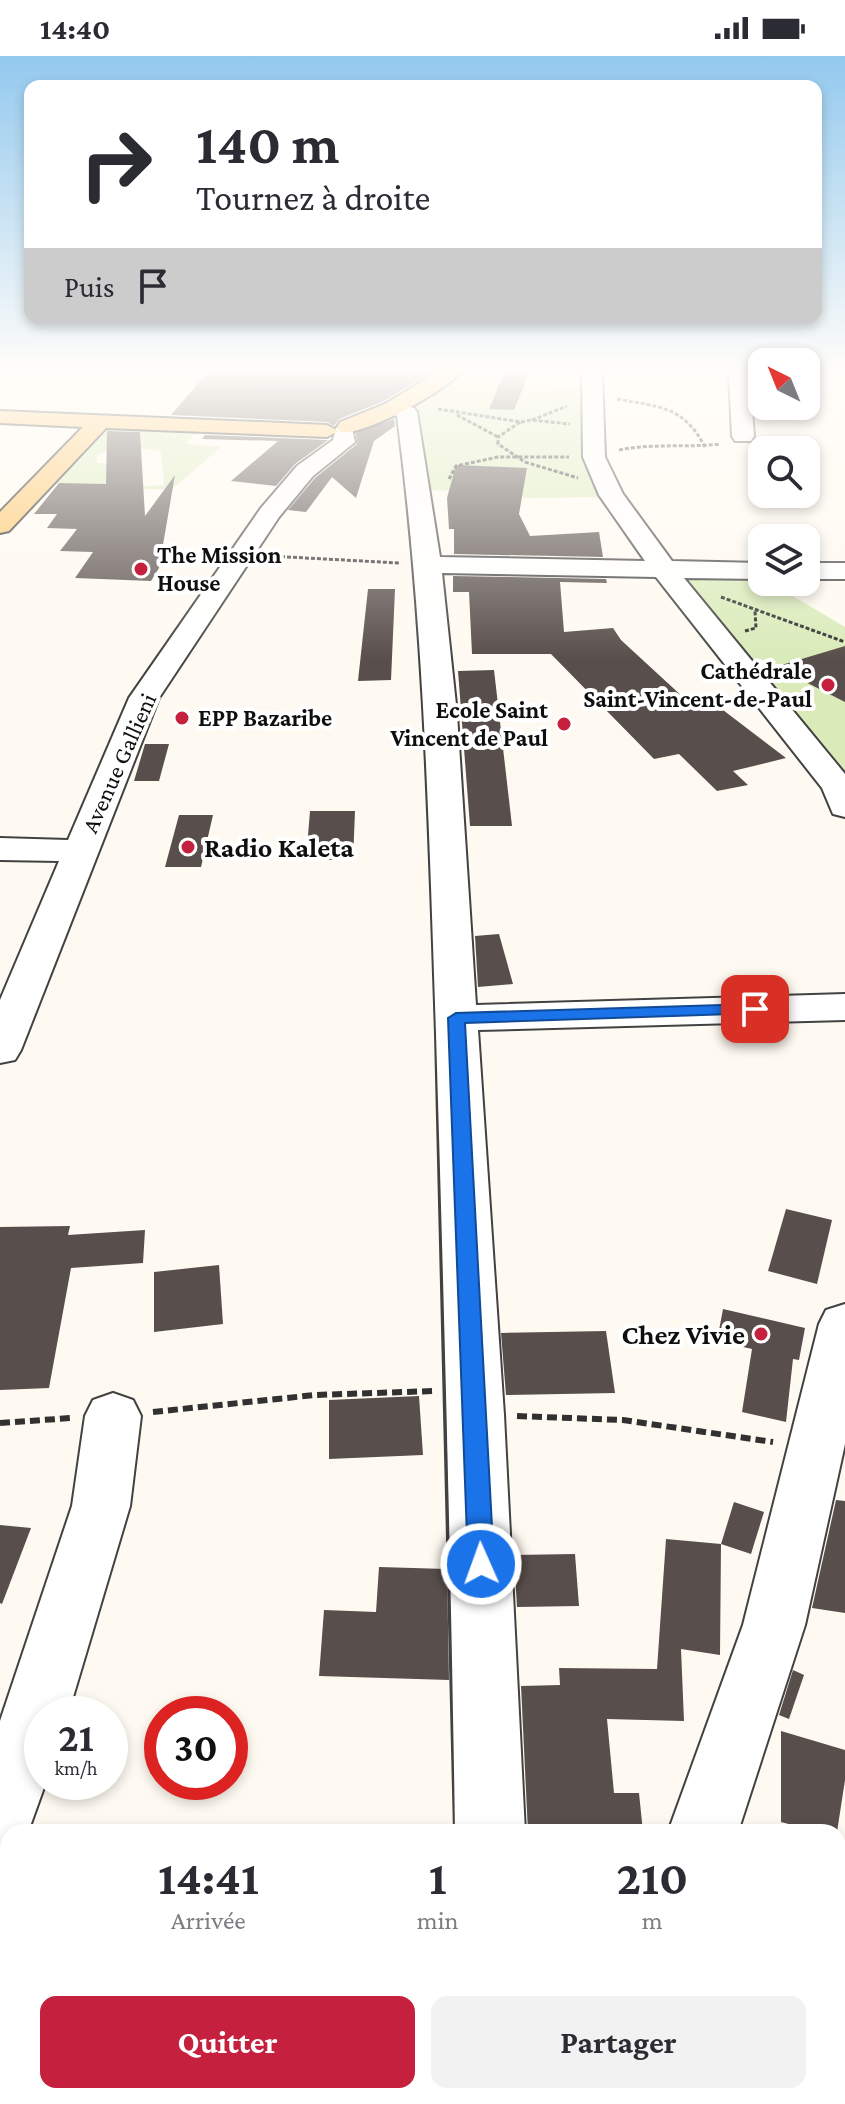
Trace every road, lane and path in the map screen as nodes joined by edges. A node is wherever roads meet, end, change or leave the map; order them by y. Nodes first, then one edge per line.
1 (55, 469) edge
2 (310, 469) edge
3 (414, 469) edge
4 (454, 469) edge
5 (547, 469) edge
6 (574, 469) edge
7 (615, 469) edge
8 (449, 479) dead end
9 (0, 526) edge
10 (241, 555) junction
11 (427, 565) junction
12 (748, 571) edge
13 (820, 571) edge
14 (845, 571) edge
15 (666, 572) junction
16 (845, 642) edge
17 (843, 793) edge
18 (0, 849) edge
19 (81, 851) junction
20 (845, 1007) edge
21 (456, 1018) junction
22 (0, 1050) edge
23 (845, 1324) edge
24 (476, 1403) junction
25 (113, 1416) junction
26 (0, 1423) edge
27 (817, 1452) junction
28 (0, 1816) edge
29 (490, 1824) edge
30 (706, 1824) edge

1 - 9 main road
2 - 10 street, Avenue Gallieni
3 - 11 street
4 - 8 path
5 - 6 path
7 - 15 street
10 - 11 path
10 - 19 street, Avenue Gallieni
11 - 15 street
11 - 21 street
12 - 15 street
13 - 14 street
15 - 16 path
15 - 17 street
18 - 19 street
19 - 22 street, Avenue Gallieni
20 - 21 street
21 - 24 street
23 - 27 street
24 - 25 path
24 - 27 path
24 - 29 street
25 - 26 path
25 - 28 street
27 - 30 street

